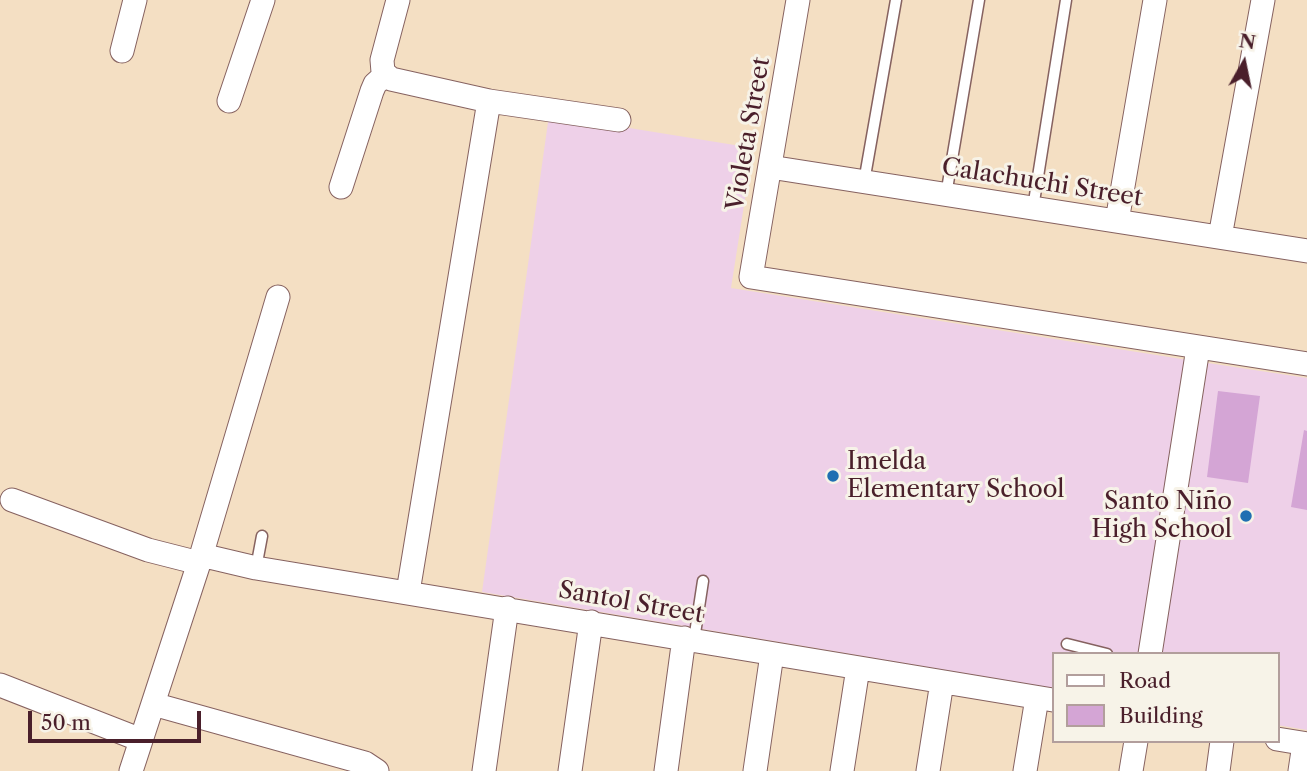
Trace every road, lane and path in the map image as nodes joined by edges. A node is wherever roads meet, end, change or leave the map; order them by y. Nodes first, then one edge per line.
1 (135, 0) edge
2 (263, 0) edge
3 (398, 0) edge
4 (798, 0) edge
5 (896, 0) edge
6 (979, 0) edge
7 (1066, 0) edge
8 (1155, 0) edge
9 (1263, 0) edge
10 (122, 51) dead end
11 (385, 75) junction
12 (229, 100) dead end
13 (489, 100) junction
14 (619, 120) dead end
15 (769, 167) junction
16 (864, 182) junction
17 (341, 187) dead end
18 (946, 195) junction
19 (1033, 208) junction
20 (1117, 221) junction
21 (1220, 237) junction
22 (1307, 251) edge
23 (278, 297) dead end
24 (1198, 348) junction
25 (1307, 364) edge
26 (12, 500) dead end
27 (262, 536) dead end
28 (200, 559) junction
29 (256, 568) junction
30 (703, 581) dead end
31 (408, 592) junction
32 (507, 608) junction
33 (591, 622) junction
34 (689, 639) junction
35 (1067, 644) dead end
36 (1099, 652) edge
37 (1150, 652) edge
38 (772, 654) junction
39 (858, 668) junction
40 (942, 682) junction
41 (0, 685) edge
42 (1045, 699) edge
43 (153, 704) junction
44 (1279, 739) edge
45 (141, 740) junction
46 (1136, 743) edge
47 (1223, 743) edge
48 (1306, 744) edge
49 (131, 771) edge
50 (377, 771) edge
51 (484, 771) edge
52 (570, 771) edge
53 (666, 771) edge
54 (755, 771) edge
55 (842, 771) edge
56 (928, 771) edge
57 (1025, 771) edge
58 (1131, 771) edge
59 (1218, 771) edge
60 (1300, 771) edge

1 - 10 street
2 - 12 street
3 - 11 street
4 - 15 street, Violeta Street
5 - 16 lane
6 - 18 lane
7 - 19 lane
8 - 20 street
9 - 21 street
11 - 13 street
11 - 17 street
13 - 14 street
13 - 31 street
15 - 16 street, Calachuchi Street
15 - 24 street, Violeta Street
16 - 18 street, Calachuchi Street
18 - 19 street, Calachuchi Street
19 - 20 street, Calachuchi Street
20 - 21 street, Calachuchi Street
21 - 22 street, Calachuchi Street
23 - 28 street
24 - 25 street
24 - 37 street
26 - 28 street, Santol Street
27 - 29 lane
28 - 29 street, Santol Street
28 - 43 street
29 - 31 street, Santol Street
30 - 34 lane
31 - 32 street, Santol Street
32 - 33 street, Santol Street
32 - 51 street
33 - 34 street, Santol Street
33 - 52 street
34 - 38 street, Santol Street
34 - 53 street
35 - 36 lane
38 - 39 street, Santol Street
38 - 54 street
39 - 40 street, Santol Street
39 - 55 street
40 - 42 street, Santol Street
40 - 56 street
41 - 45 street
42 - 57 street
43 - 45 street
43 - 50 street
44 - 48 street
45 - 49 street
46 - 58 street
47 - 59 street
48 - 60 street

